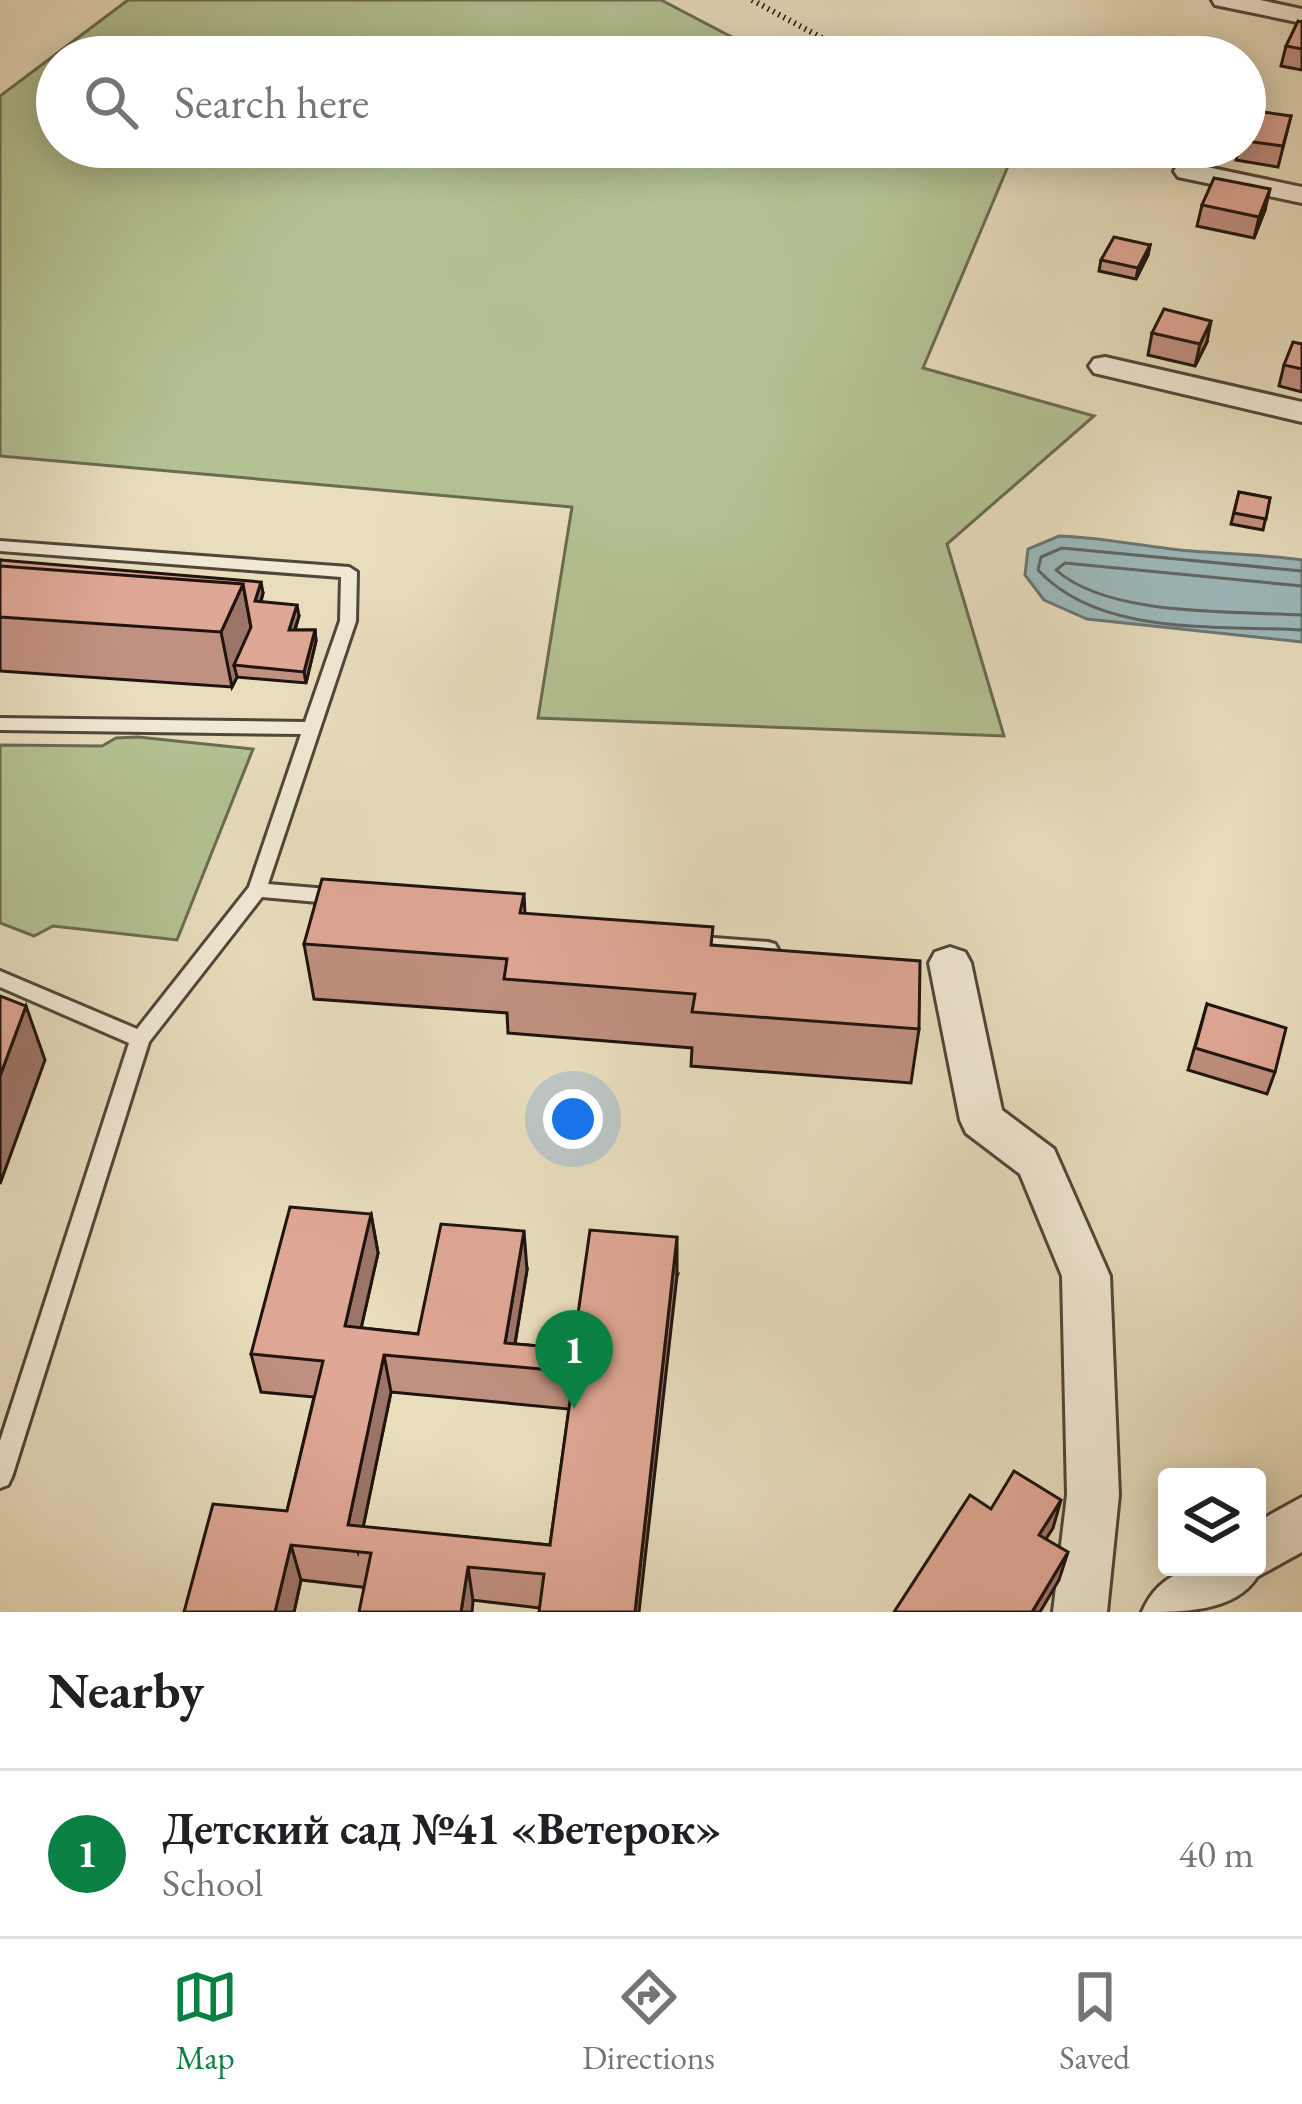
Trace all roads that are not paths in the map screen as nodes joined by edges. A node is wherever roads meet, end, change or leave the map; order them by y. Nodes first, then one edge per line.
1 (1224, 0) edge
2 (1302, 16) edge
3 (1188, 171) road end
4 (1302, 195) edge
5 (1105, 366) dead end
6 (1302, 412) edge
7 (0, 546) edge
8 (0, 724) edge
9 (312, 728) junction
10 (257, 890) junction
11 (370, 900) edge
12 (661, 938) edge
13 (794, 951) edge
14 (938, 962) dead end
15 (0, 980) edge
16 (140, 1039) junction
17 (8, 1428) edge
18 (0, 1478) edge
19 (1302, 1522) edge
20 (1266, 1546) edge
21 (1222, 1576) edge
22 (1080, 1612) edge
23 (1169, 1612) edge

1 - 2 street
3 - 4 street
5 - 6 street
7 - 9 lane
8 - 9 lane
9 - 10 lane
10 - 11 lane
10 - 16 lane
12 - 13 lane
14 - 22 street
15 - 16 lane
16 - 17 lane
17 - 18 lane
19 - 20 street
21 - 23 street

